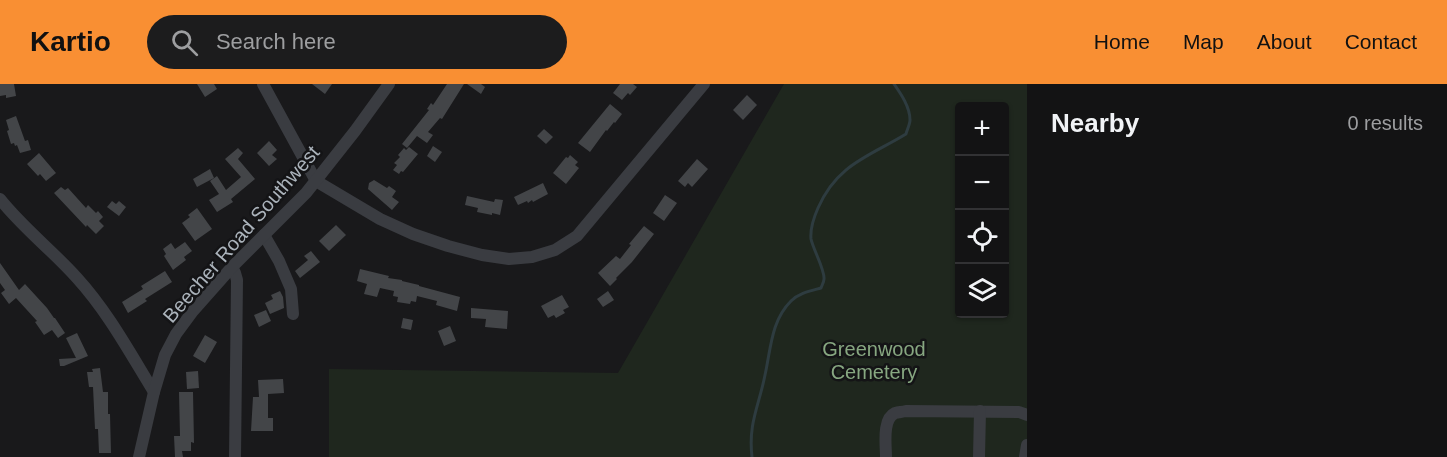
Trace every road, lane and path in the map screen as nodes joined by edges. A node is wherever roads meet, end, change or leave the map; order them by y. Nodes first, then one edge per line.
1 (263, 84) edge
2 (389, 84) edge
3 (704, 84) edge
4 (316, 181) junction
5 (0, 199) edge
6 (264, 235) junction
7 (232, 267) junction
8 (293, 314) dead end
9 (154, 392) junction
10 (980, 411) junction
11 (1027, 415) edge
12 (1027, 445) edge
13 (139, 457) edge
14 (235, 457) edge
15 (886, 457) edge
16 (979, 457) edge
17 (1025, 457) edge

1 - 4 street
2 - 4 street, Beecher Road Southwest
3 - 4 street
4 - 6 street, Beecher Road Southwest
5 - 9 street
6 - 7 street, Beecher Road Southwest
6 - 8 street
7 - 9 street, Beecher Road Southwest
7 - 14 street
9 - 13 street, Beecher Road Southwest
10 - 11 street
10 - 15 street
10 - 16 street
12 - 17 street

